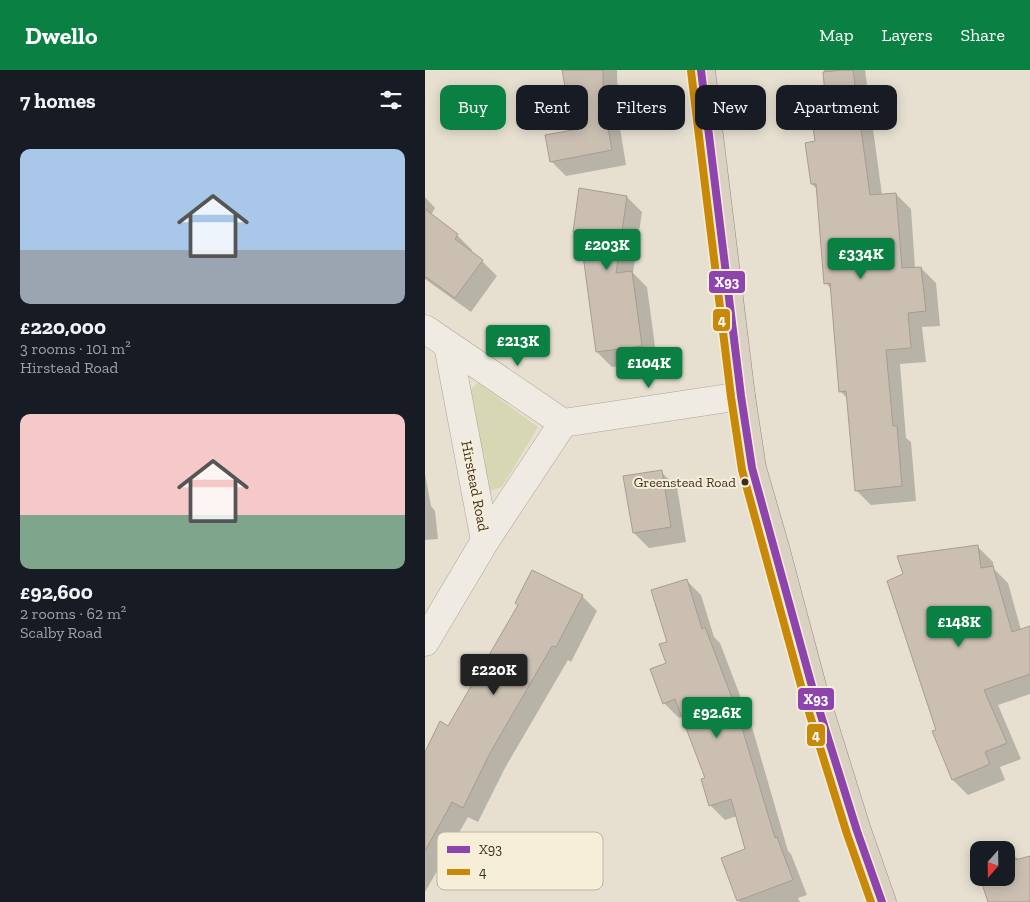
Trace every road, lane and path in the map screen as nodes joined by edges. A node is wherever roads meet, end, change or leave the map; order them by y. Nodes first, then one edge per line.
1 (701, 70) edge
2 (425, 329) edge
3 (448, 345) junction
4 (741, 396) junction
5 (563, 423) junction
6 (485, 541) junction
7 (425, 642) edge
8 (882, 902) edge

1 - 4 highway
2 - 3 street
3 - 5 street
3 - 6 street, Hirstead Road
4 - 5 street
4 - 8 highway
5 - 6 street
6 - 7 street, Hirstead Road

